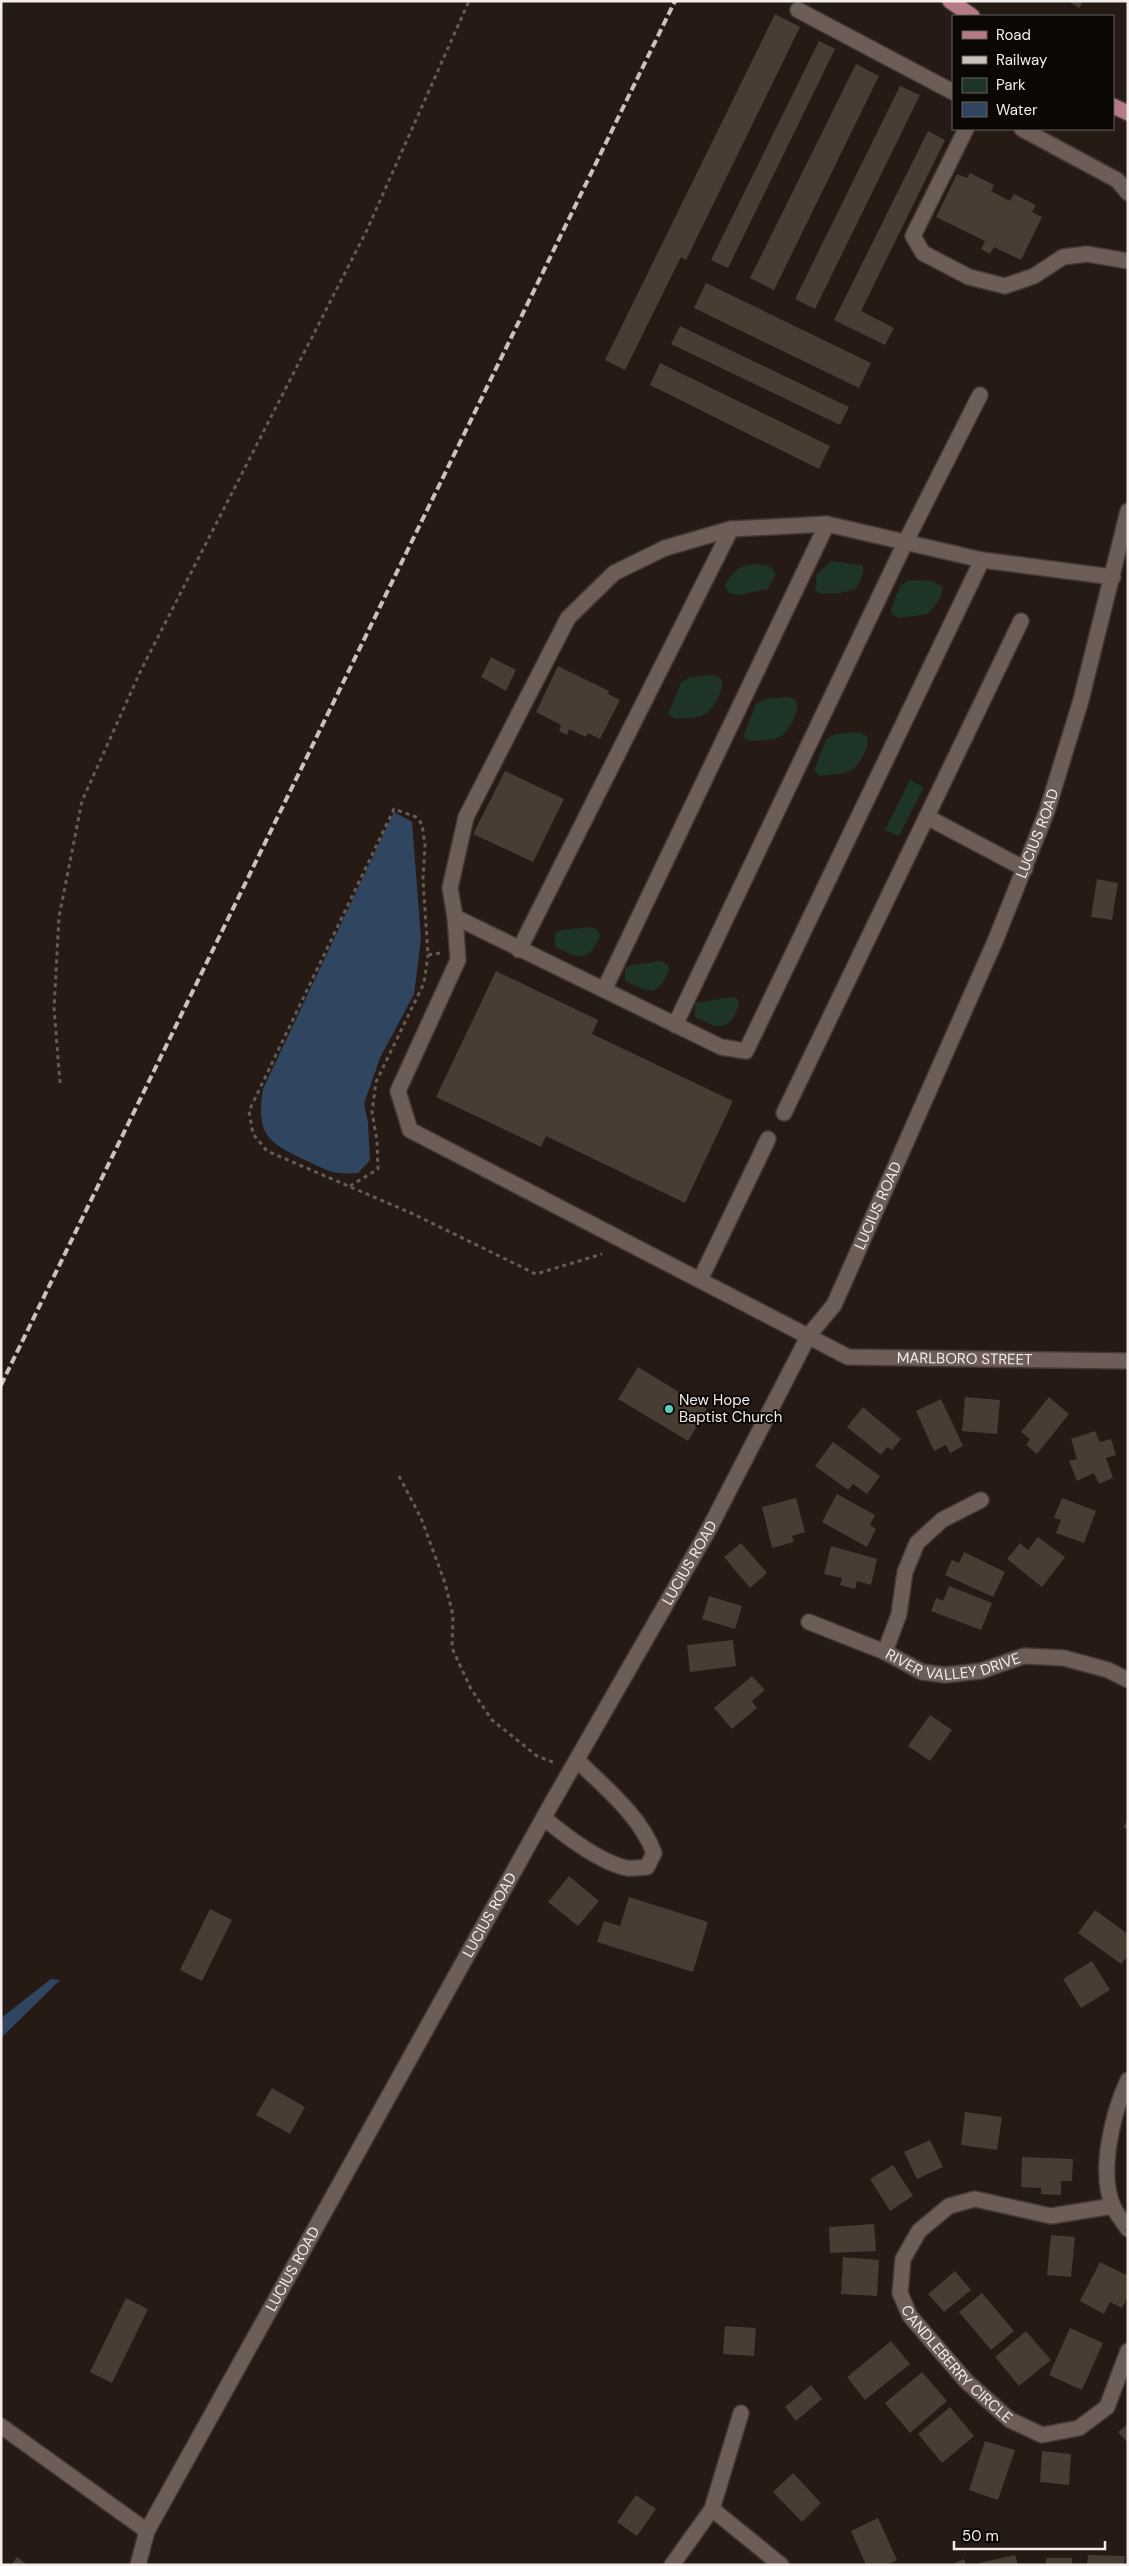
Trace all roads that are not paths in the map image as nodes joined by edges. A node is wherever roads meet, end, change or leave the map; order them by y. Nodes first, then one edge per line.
1 (950, 1) edge
2 (798, 10) dead end
3 (971, 15) edge
4 (952, 91) edge
5 (1114, 106) edge
6 (1128, 113) edge
7 (966, 130) edge
8 (1024, 130) edge
9 (1128, 193) edge
10 (1128, 261) edge
11 (980, 395) dead end
12 (1128, 511) edge
13 (827, 524) junction
14 (731, 529) junction
15 (906, 541) junction
16 (982, 560) junction
17 (1113, 577) junction
18 (1021, 621) dead end
19 (927, 817) junction
20 (1025, 869) junction
21 (455, 917) junction
22 (519, 950) junction
23 (604, 990) junction
24 (674, 1025) junction
25 (784, 1113) dead end
26 (768, 1139) dead end
27 (700, 1280) junction
28 (809, 1335) junction
29 (1128, 1361) edge
30 (980, 1500) dead end
31 (809, 1622) dead end
32 (885, 1652) junction
33 (1128, 1680) edge
34 (574, 1765) junction
35 (544, 1818) junction
36 (1128, 2080) edge
37 (1113, 2206) junction
38 (1128, 2229) edge
39 (1128, 2350) edge
40 (741, 2413) dead end
41 (1, 2426) edge
42 (712, 2509) junction
43 (147, 2531) junction
44 (138, 2565) edge
45 (672, 2565) edge
46 (781, 2565) edge

1 - 3 main road
2 - 4 street
5 - 6 main road
7 - 10 street
8 - 9 street
11 - 15 street
12 - 17 street, LUCIUS ROAD
13 - 14 street, MARLBORO STREET
13 - 15 street, MARLBORO STREET
13 - 23 street
14 - 21 street, MARLBORO STREET
14 - 22 street
15 - 16 street, MARLBORO STREET
15 - 24 street
16 - 17 street, MARLBORO STREET
16 - 24 street
17 - 20 street, LUCIUS ROAD
18 - 19 street
19 - 20 street
19 - 25 street
20 - 28 street, LUCIUS ROAD
21 - 22 street
21 - 27 street, MARLBORO STREET
22 - 23 street
23 - 24 street
26 - 27 street
27 - 28 street, MARLBORO STREET
28 - 29 street, MARLBORO STREET
28 - 34 street, LUCIUS ROAD
30 - 32 street
31 - 32 street, RIVER VALLEY DRIVE
32 - 33 street, RIVER VALLEY DRIVE
34 - 35 street, LUCIUS ROAD
34 - 35 street
35 - 43 street, LUCIUS ROAD
36 - 37 street
37 - 38 street
37 - 39 street, CANDLEBERRY CIRCLE
40 - 42 street
41 - 43 street
42 - 45 street
42 - 46 street
43 - 44 street, LUCIUS ROAD

